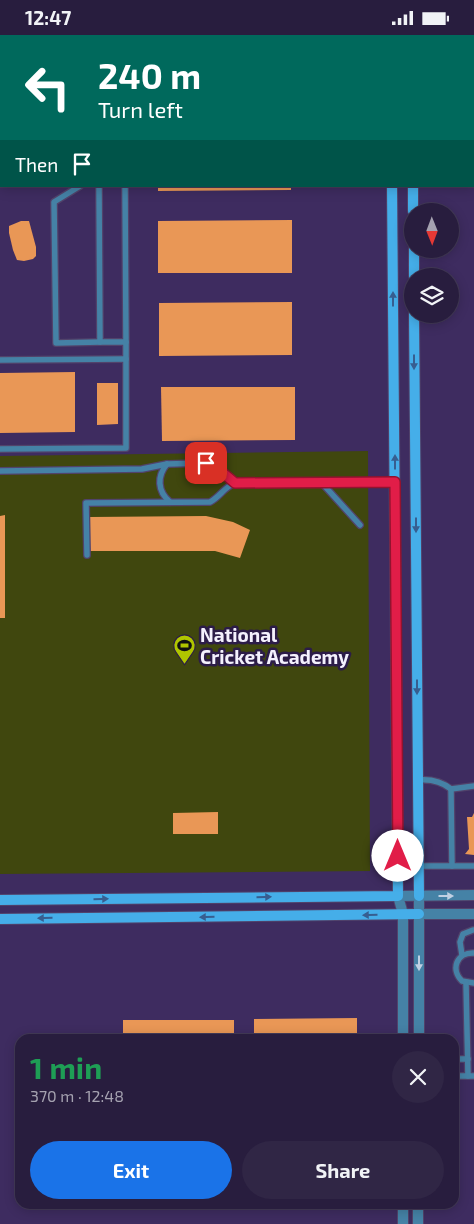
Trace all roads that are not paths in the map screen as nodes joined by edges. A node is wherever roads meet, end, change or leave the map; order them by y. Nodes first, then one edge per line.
1 (78, 187) edge
2 (99, 187) edge
3 (125, 187) edge
4 (392, 187) edge
5 (413, 187) edge
6 (413, 203) edge
7 (414, 323) edge
8 (100, 342) junction
9 (126, 342) junction
10 (126, 359) junction
11 (0, 360) edge
12 (0, 449) edge
13 (167, 464) junction
14 (0, 471) edge
15 (321, 482) junction
16 (395, 482) junction
17 (235, 483) junction
18 (170, 502) junction
19 (360, 525) dead end
20 (87, 555) dead end
21 (418, 781) junction
22 (474, 786) edge
23 (451, 789) junction
24 (418, 866) junction
25 (452, 866) junction
26 (474, 866) edge
27 (398, 895) junction
28 (474, 895) edge
29 (418, 896) junction
30 (0, 900) edge
31 (403, 914) junction
32 (418, 914) junction
33 (473, 914) edge
34 (0, 919) edge
35 (473, 930) edge
36 (474, 953) edge
37 (462, 955) junction
38 (466, 983) junction
39 (474, 983) edge
40 (403, 1034) edge
41 (419, 1034) edge
42 (459, 1059) edge
43 (468, 1059) junction
44 (471, 1076) edge
45 (403, 1209) edge
46 (418, 1209) edge
47 (403, 1224) edge
48 (418, 1224) edge

1 - 8 lane
2 - 8 lane
3 - 9 lane
16 -> 4 main road
5 - 6 main road
7 -> 21 main road
8 - 9 lane
9 - 10 lane
10 - 11 lane
10 - 12 lane
13 - 14 lane
13 - 17 lane
13 - 18 lane
15 - 16 lane
15 - 17 lane
15 - 19 lane
16 - 27 main road
17 - 18 lane
18 - 20 lane
21 - 23 lane
21 - 24 main road
22 - 23 lane
23 - 25 lane
24 - 25 lane
24 - 29 main road
25 - 26 lane
27 - 29 street
30 -> 27 main road
27 - 31 street
29 -> 28 street
29 - 32 street
31 - 32 main road
31 -> 34 main road
31 - 40 street
32 - 33 street
32 -> 41 street
33 - 35 lane
35 - 37 lane
36 - 37 lane
37 - 38 lane
38 - 39 lane
38 - 43 lane
42 - 43 lane
43 - 44 lane
45 - 47 street
46 - 48 street

